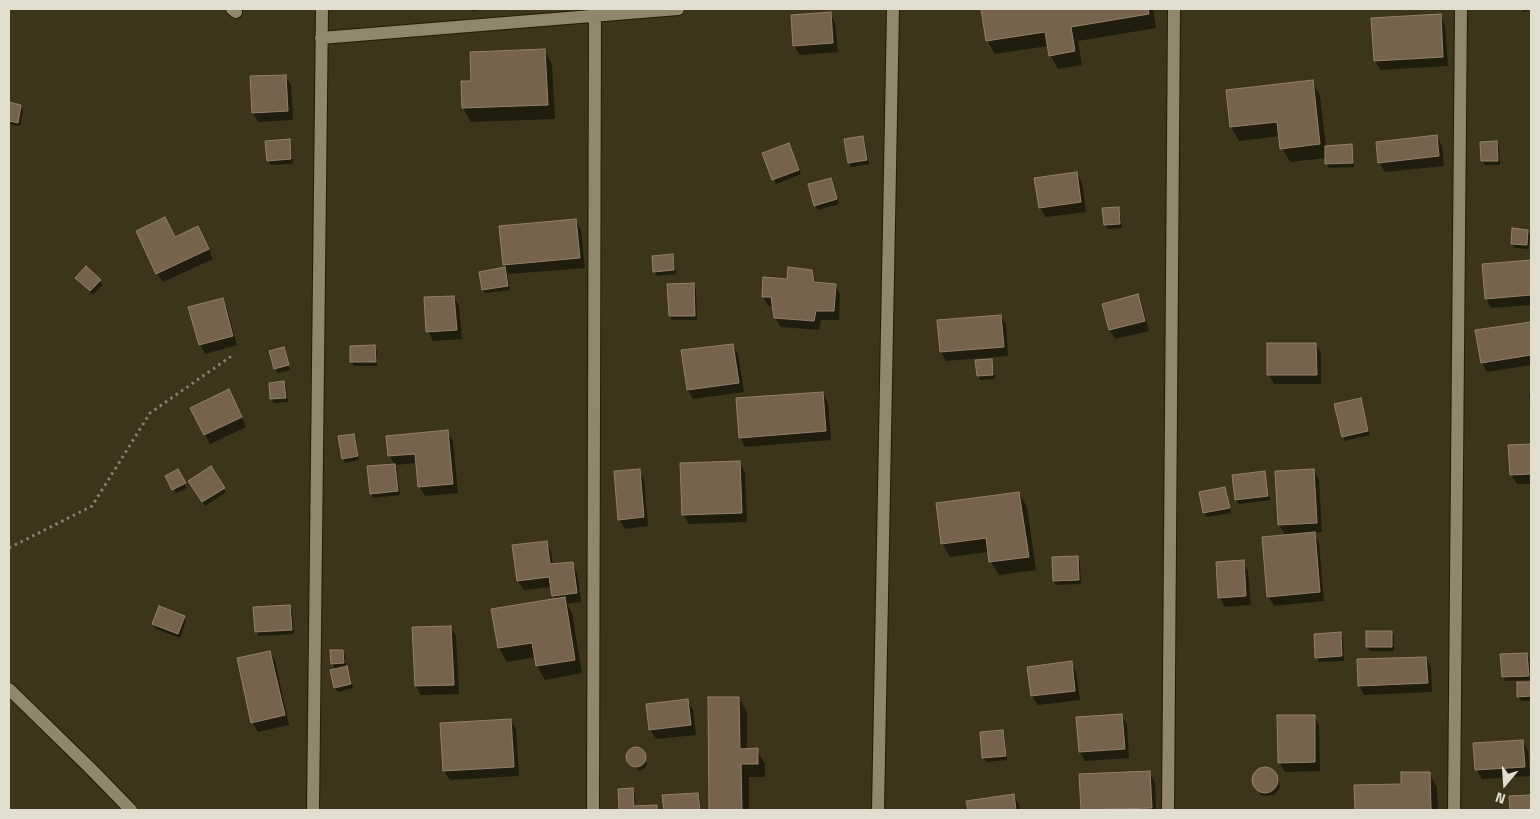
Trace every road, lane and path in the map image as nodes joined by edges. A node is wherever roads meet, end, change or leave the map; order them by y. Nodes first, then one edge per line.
1 (322, 9) edge
2 (678, 9) edge
3 (893, 9) edge
4 (1174, 9) edge
5 (1462, 9) edge
6 (595, 13) edge
7 (321, 38) junction
8 (233, 355) dead end
9 (9, 548) edge
10 (9, 689) edge
11 (131, 810) edge
12 (314, 810) edge
13 (593, 810) edge
14 (878, 810) edge
15 (1168, 810) edge
16 (1454, 810) edge

1 - 7 street
2 - 6 street
3 - 14 street
4 - 15 street
5 - 16 street
6 - 7 street
6 - 13 street
7 - 12 street
8 - 9 path
10 - 11 street

